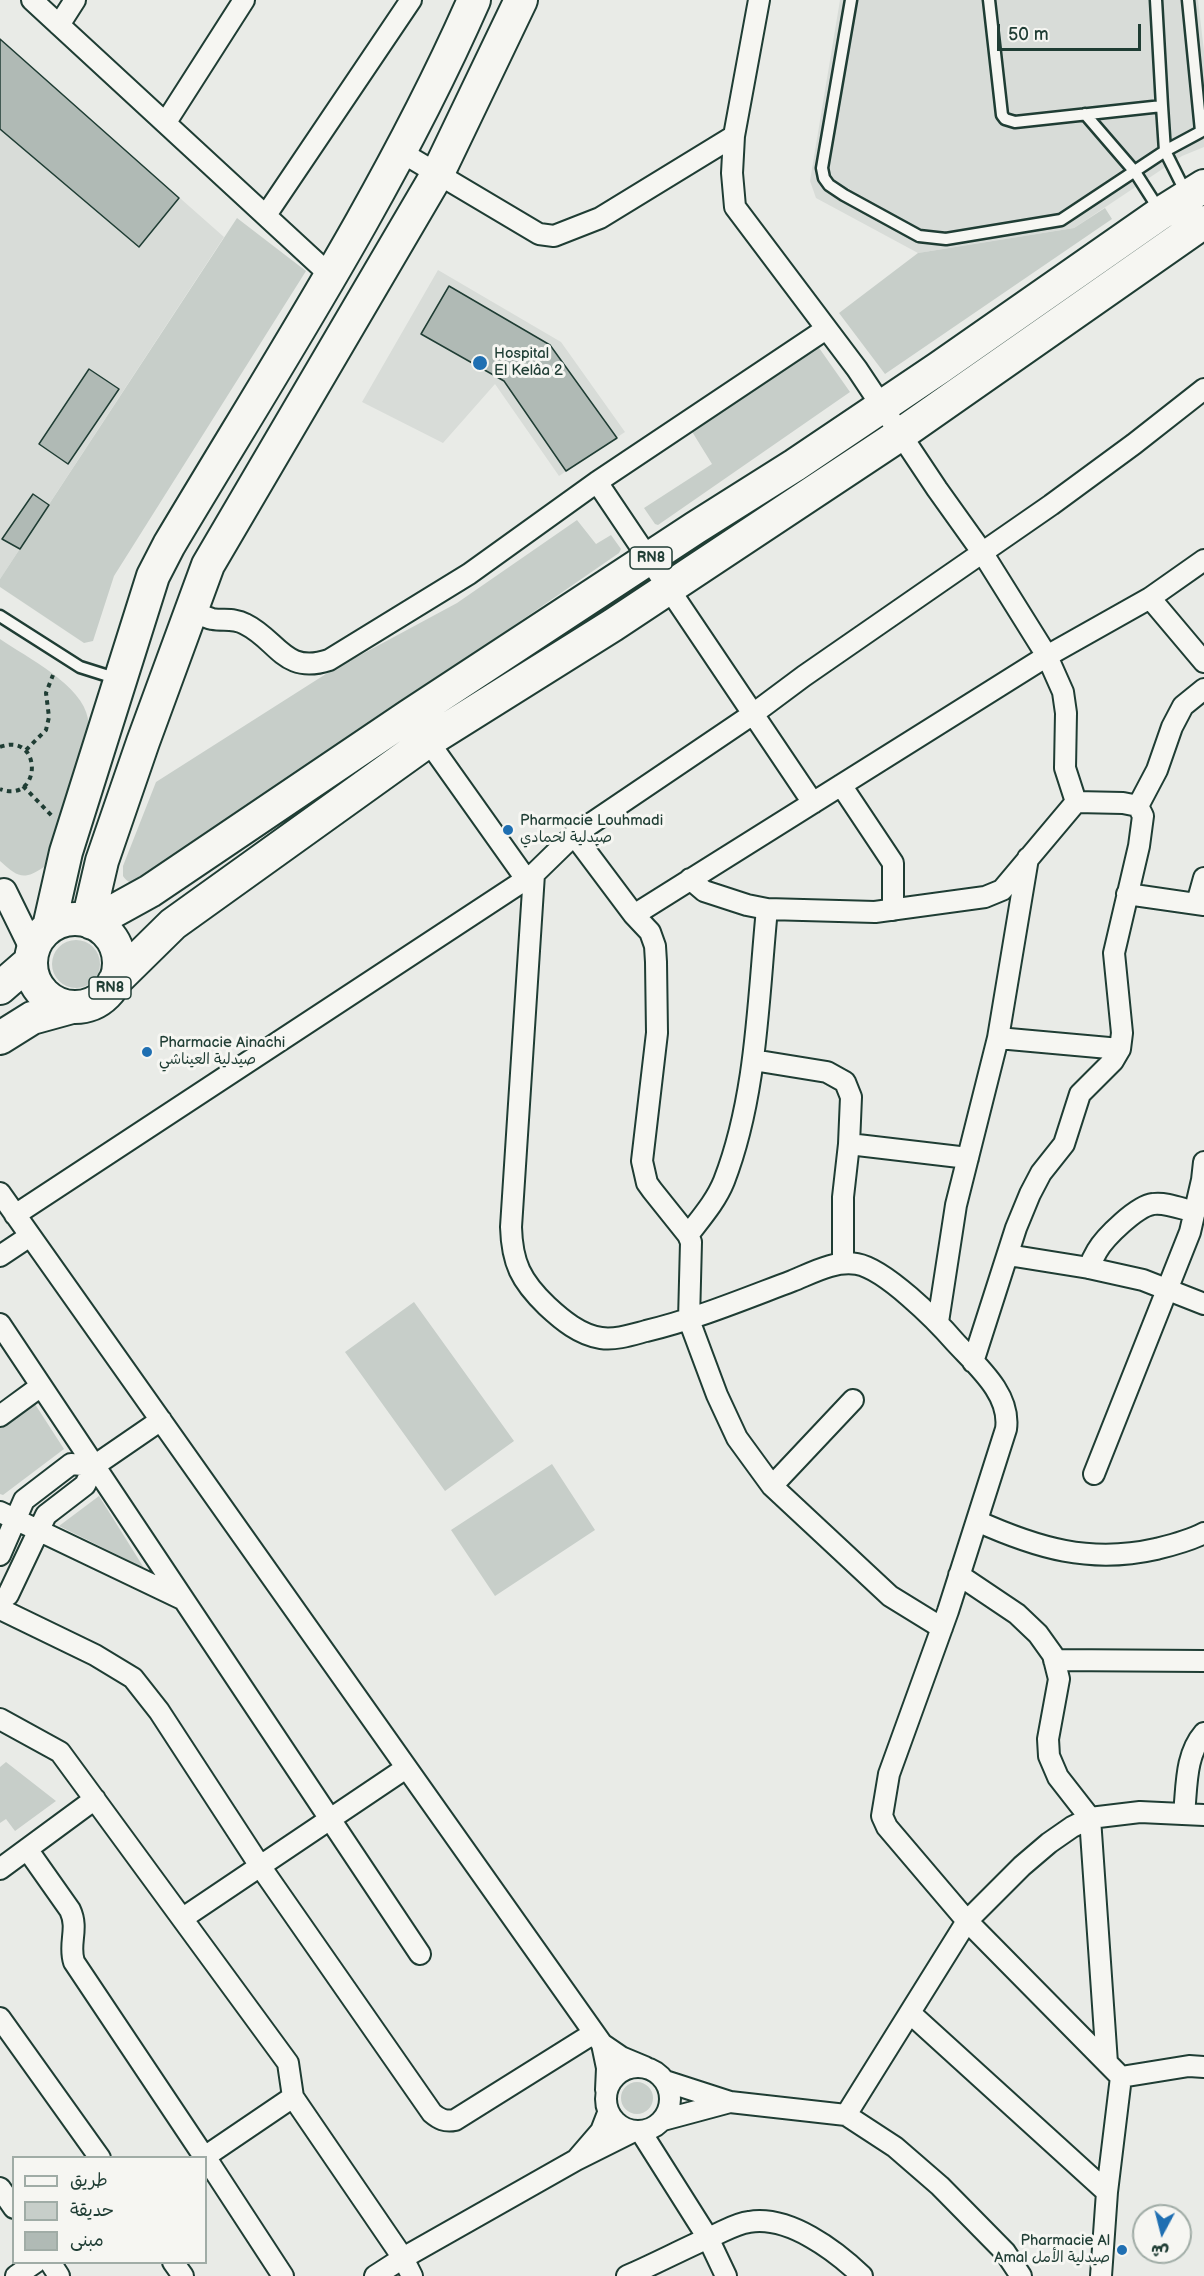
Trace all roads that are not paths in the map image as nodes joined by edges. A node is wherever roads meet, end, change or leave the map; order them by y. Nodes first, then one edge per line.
1 (32, 0) edge
2 (75, 0) edge
3 (244, 0) edge
4 (411, 0) edge
5 (474, 0) edge
6 (521, 0) edge
7 (759, 0) edge
8 (851, 0) edge
9 (989, 0) edge
10 (1156, 0) edge
11 (1188, 0) edge
12 (59, 25) junction
13 (1162, 106) junction
14 (1085, 114) junction
15 (166, 122) junction
16 (1203, 131) edge
17 (734, 136) junction
18 (1166, 151) junction
19 (401, 152) junction
20 (1135, 172) junction
21 (438, 173) junction
22 (266, 214) junction
23 (1186, 215) edge
24 (330, 274) junction
25 (826, 329) junction
26 (1204, 389) edge
27 (882, 406) junction
28 (900, 434) junction
29 (597, 482) junction
30 (695, 528) junction
31 (982, 552) junction
32 (716, 555) junction
33 (649, 560) junction
34 (1204, 560) edge
35 (668, 588) junction
36 (1150, 598) junction
37 (190, 611) junction
38 (0, 616) edge
39 (1047, 656) junction
40 (1204, 662) edge
41 (121, 680) junction
42 (1204, 689) edge
43 (753, 714) junction
44 (107, 729) junction
45 (428, 741) junction
46 (143, 742) junction
47 (841, 785) junction
48 (1076, 802) junction
49 (813, 803) junction
50 (1138, 806) junction
51 (574, 836) junction
52 (66, 852) junction
53 (1028, 858) junction
54 (102, 861) junction
55 (530, 877) junction
56 (1204, 878) edge
57 (690, 879) junction
58 (1, 890) edge
59 (150, 891) junction
60 (1127, 894) junction
61 (1201, 904) edge
62 (767, 909) junction
63 (893, 910) junction
64 (634, 915) junction
65 (90, 922) junction
66 (173, 924) junction
67 (40, 941) junction
68 (114, 981) junction
69 (0, 987) edge
70 (72, 1006) junction
71 (1, 1036) edge
72 (998, 1038) junction
73 (1120, 1049) junction
74 (753, 1060) junction
75 (849, 1144) junction
76 (968, 1158) junction
77 (1204, 1162) edge
78 (0, 1193) edge
79 (1195, 1212) junction
80 (15, 1215) junction
81 (688, 1234) junction
82 (30, 1236) junction
83 (1008, 1255) junction
84 (0, 1257) edge
85 (843, 1263) junction
86 (1089, 1268) junction
87 (1167, 1289) junction
88 (1204, 1304) edge
89 (689, 1320) junction
90 (938, 1322) junction
91 (0, 1324) edge
92 (973, 1362) junction
93 (41, 1386) junction
94 (853, 1400) dead end
95 (0, 1416) edge
96 (160, 1420) junction
97 (94, 1466) junction
98 (1094, 1474) dead end
99 (772, 1486) junction
100 (8, 1516) edge
101 (1204, 1517) edge
102 (977, 1521) junction
103 (38, 1530) junction
104 (1201, 1535) edge
105 (0, 1555) edge
106 (959, 1575) junction
107 (0, 1600) edge
108 (183, 1600) junction
109 (0, 1609) edge
110 (942, 1628) junction
111 (1054, 1660) junction
112 (1204, 1661) edge
113 (0, 1719) edge
114 (1204, 1733) edge
115 (406, 1768) junction
116 (95, 1799) junction
117 (1184, 1814) junction
118 (1204, 1815) edge
119 (1090, 1818) junction
120 (329, 1819) junction
121 (27, 1849) junction
122 (260, 1866) junction
123 (0, 1869) edge
124 (183, 1918) junction
125 (967, 1921) junction
126 (420, 1954) dead end
127 (909, 2013) junction
128 (0, 2018) edge
129 (598, 2038) junction
130 (1107, 2063) junction
131 (1204, 2067) edge
132 (648, 2068) junction
133 (1122, 2077) junction
134 (665, 2081) junction
135 (606, 2091) junction
136 (293, 2097) junction
137 (730, 2102) junction
138 (608, 2113) junction
139 (846, 2115) junction
140 (663, 2120) junction
141 (637, 2132) junction
142 (99, 2156) edge
143 (204, 2156) edge
144 (207, 2157) edge
145 (576, 2160) junction
146 (207, 2161) edge
147 (0, 2188) edge
148 (1107, 2192) junction
149 (12, 2205) edge
150 (708, 2238) junction
151 (403, 2258) junction
152 (33, 2264) edge
153 (16, 2276) edge
154 (283, 2276) edge
155 (375, 2276) edge
156 (412, 2276) edge
157 (627, 2276) edge
158 (726, 2276) edge
159 (862, 2276) edge
160 (1021, 2276) edge
161 (1101, 2276) edge

1 - 12 street
2 - 12 street
3 - 15 street
4 - 22 street
5 - 19 main road
6 - 21 main road
7 - 17 street
8 - 20 lane
9 - 14 lane
10 - 13 lane
11 - 16 lane
12 - 15 street
13 - 14 lane
13 - 18 lane
14 - 20 lane
15 - 22 street
16 - 18 lane
17 - 21 street
17 - 25 street
18 - 20 lane
18 - 23 lane
19 - 21 street
19 - 24 main road
20 - 23 lane
21 - 37 main road
22 - 24 street
23 - 27 main road, RN8
23 - 28 main road, RN8
24 - 41 main road
25 - 27 street
25 - 29 street
26 - 31 street
27 - 28 street
27 - 30 main road, RN8
28 - 31 street
28 - 32 main road, RN8
29 - 33 street
29 - 37 street
30 - 32 main road
30 - 33 main road, RN8
31 - 39 street
31 - 43 street
32 - 35 main road, RN8
33 - 35 street
33 - 59 main road, RN8
34 - 36 street
35 - 43 street
35 - 45 main road, RN8
36 - 39 street
36 - 40 street
37 - 46 main road
38 - 41 lane
39 - 47 street
39 - 48 street
41 - 44 main road
42 - 50 street
43 - 49 street
43 - 51 street
44 - 46 main road
44 - 52 main road
45 - 55 street
45 - 66 main road, RN8
46 - 54 main road
47 - 49 street
47 - 63 street
48 - 50 street
48 - 53 street
49 - 57 street
50 - 60 street
51 - 55 street
51 - 64 street
52 - 54 main road
52 - 67 main road
53 - 63 street
53 - 72 street
54 - 65 main road
55 - 80 street
55 - 89 street
56 - 61 street
57 - 62 street
57 - 64 street
58 - 67 street
59 - 65 main road, RN8
59 - 66 main road
60 - 61 street
60 - 73 street
62 - 63 street
62 - 74 street
64 - 81 street
65 - 67 main road, RN8
65 - 68 main road, RN8
66 - 68 main road, RN8
67 - 69 main road, RN8
67 - 70 main road, RN8
68 - 70 main road, RN8
70 - 71 main road, RN8
72 - 73 street
72 - 76 street
73 - 83 street
74 - 75 street
74 - 81 street
75 - 76 street
75 - 85 street
76 - 90 street
77 - 79 street
78 - 80 street
79 - 86 street
79 - 87 street
80 - 82 street
81 - 89 street
82 - 84 street
82 - 96 street
83 - 86 street
83 - 92 street
85 - 89 street
85 - 90 street
86 - 87 street
87 - 88 street
87 - 98 street
89 - 99 street
90 - 92 street
91 - 93 street
92 - 102 street
93 - 95 street
93 - 97 street
94 - 99 street
96 - 97 street
96 - 115 street
97 - 100 street
97 - 103 street
97 - 108 street
99 - 110 street
100 - 103 street
100 - 105 street
101 - 104 street
102 - 104 street
102 - 106 street
103 - 107 street
103 - 108 street
106 - 110 street
106 - 111 street
108 - 120 street
109 - 122 street
110 - 125 street
111 - 112 street
111 - 119 street
113 - 116 street
114 - 117 street
115 - 120 street
115 - 129 street
116 - 121 street
116 - 124 street
117 - 118 street
117 - 119 street
119 - 125 street
119 - 130 street
120 - 122 street
120 - 126 street
121 - 123 street
121 - 143 street
122 - 124 street
122 - 129 street
124 - 136 street
125 - 127 street
125 - 130 street
127 - 139 street
127 - 148 street
128 - 142 street
129 - 132 street
129 - 135 street
130 - 133 street
131 - 133 street
132 - 134 street
132 - 135 street
133 - 148 street
134 - 137 street
134 - 140 street
135 - 138 street
136 - 144 street
136 - 151 street
137 - 139 street
137 - 140 street
138 - 141 street
138 - 145 street
139 - 160 street
140 - 141 street
141 - 145 street
141 - 150 street
145 - 151 street
146 - 154 street
147 - 149 street
148 - 161 street
150 - 157 street
150 - 158 street
150 - 159 street
151 - 155 street
151 - 156 street
152 - 153 street

